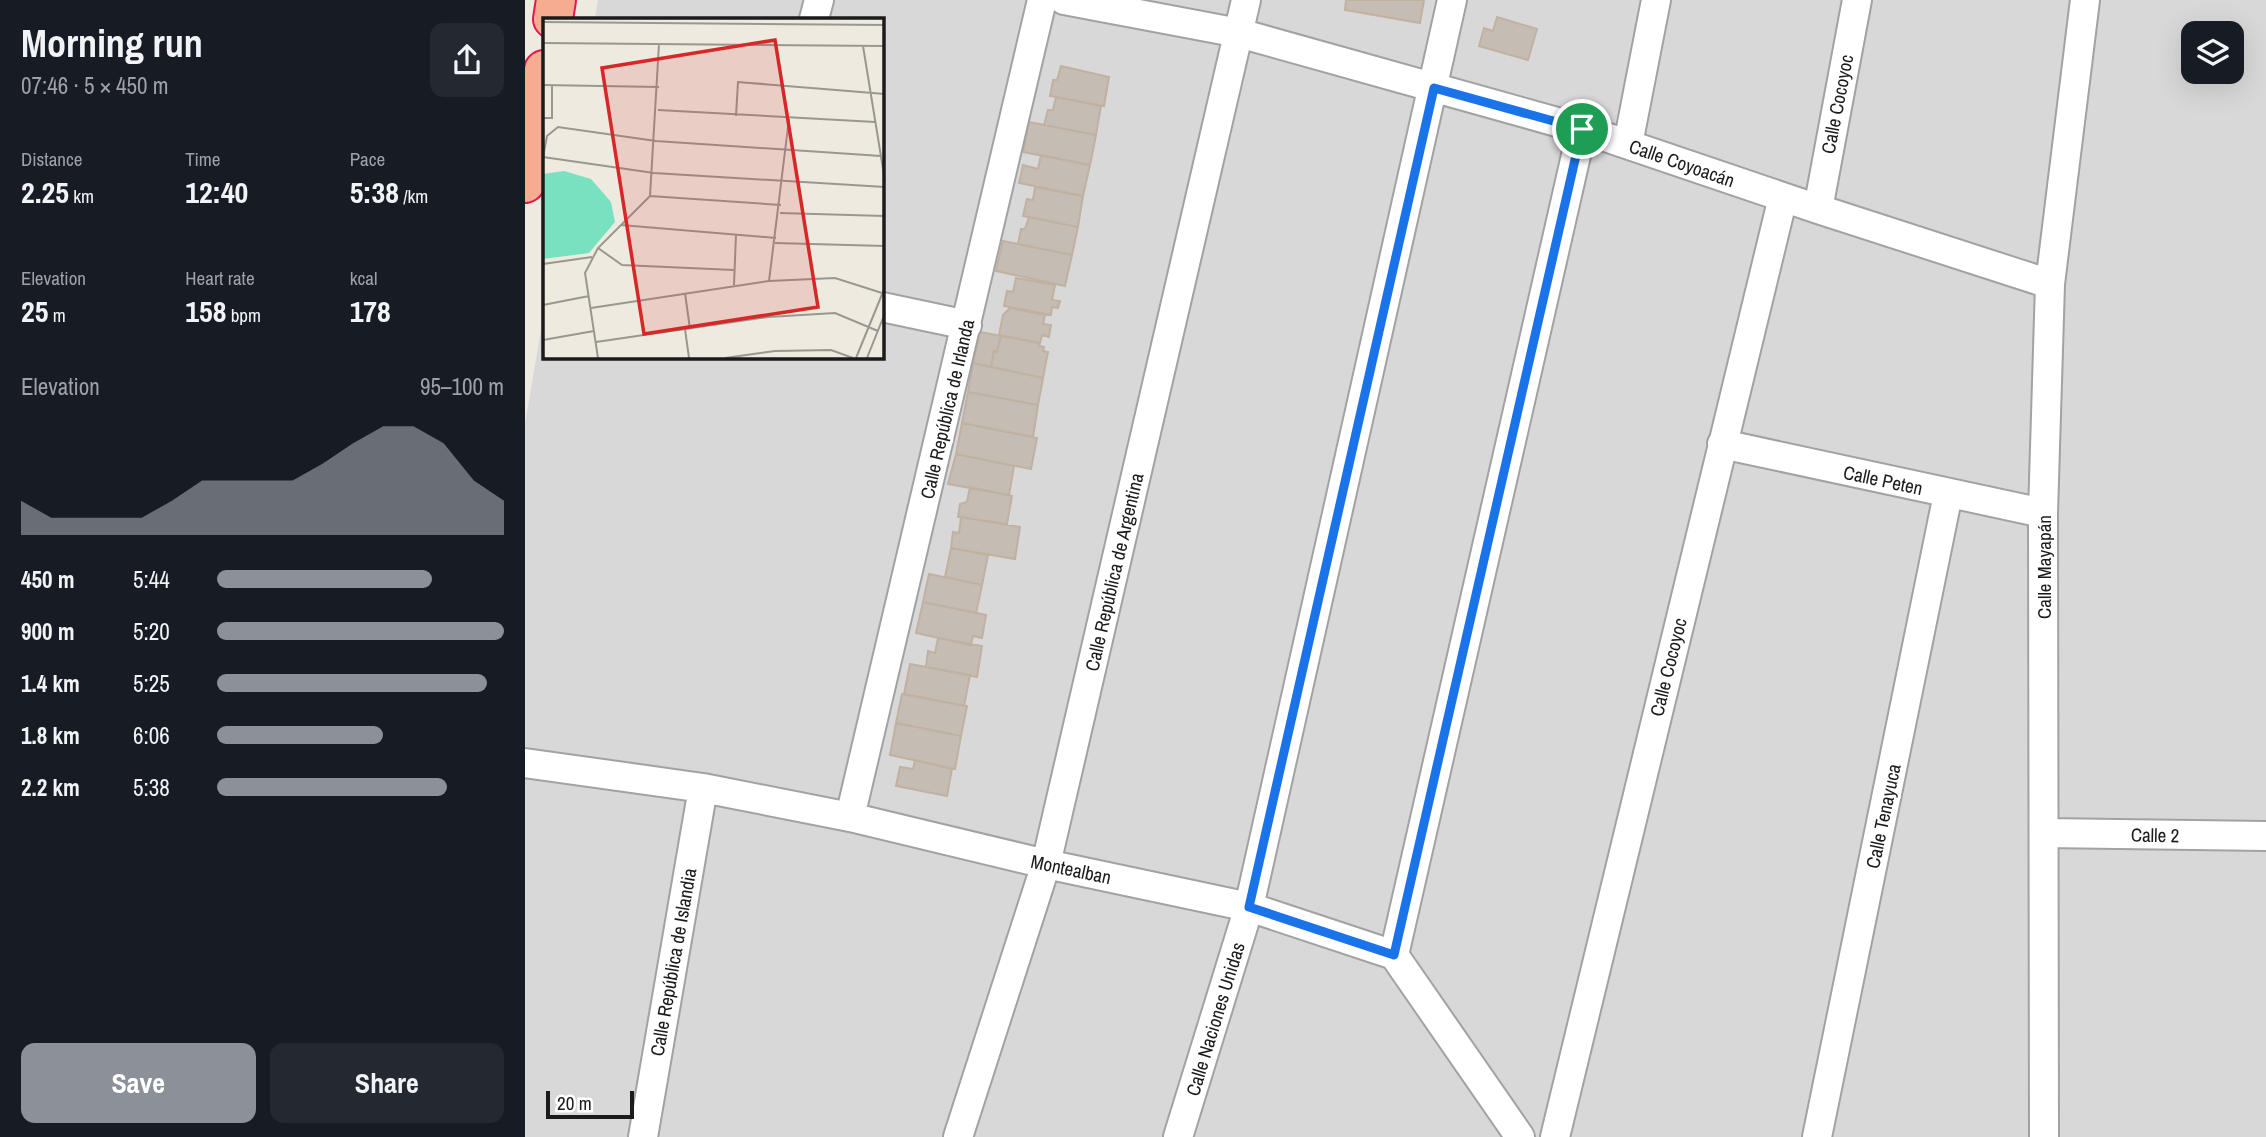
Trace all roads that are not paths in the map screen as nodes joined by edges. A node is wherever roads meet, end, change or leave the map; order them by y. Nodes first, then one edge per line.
1 (556, 0) edge
2 (819, 0) edge
3 (1042, 0) edge
4 (1064, 0) edge
5 (1247, 0) edge
6 (1452, 0) edge
7 (1656, 0) edge
8 (1857, 0) edge
9 (2085, 0) edge
10 (553, 18) edge
11 (814, 18) edge
12 (1239, 33) junction
13 (543, 76) edge
14 (1434, 88) junction
15 (1582, 129) junction
16 (1628, 144) junction
17 (525, 183) edge
18 (1783, 197) junction
19 (1818, 209) junction
20 (2050, 284) junction
21 (884, 307) edge
22 (967, 325) junction
23 (1722, 444) junction
24 (1948, 494) junction
25 (2043, 513) junction
26 (525, 763) edge
27 (702, 788) junction
28 (850, 817) junction
29 (2045, 833) junction
30 (2266, 836) edge
31 (1046, 864) junction
32 (1249, 907) junction
33 (1394, 955) junction
34 (643, 1137) edge
35 (958, 1137) edge
36 (1178, 1137) edge
37 (1520, 1137) edge
38 (1555, 1137) edge
39 (1817, 1137) edge
40 (2044, 1137) edge

1 - 10 highway
2 - 11 street
3 - 22 street, Calle República de Irlanda
4 - 12 street, Calle Coyoacán
5 - 12 street, Calle República de Argentina
6 - 14 street, Calle Naciones Unidas
7 - 16 street
8 - 19 street, Calle Cocoyoc
9 - 20 street, Calle Mayapán
12 - 14 street, Calle Coyoacán
12 - 31 street, Calle República de Argentina
13 - 17 highway
14 - 15 street, Calle Coyoacán
14 - 32 street, Calle Naciones Unidas
15 - 16 street, Calle Coyoacán
15 - 33 street
16 - 18 street, Calle Coyoacán
18 - 19 street, Calle Coyoacán
18 - 23 street, Calle Cocoyoc
19 - 20 street, Calle Coyoacán
20 - 25 street, Calle Mayapán
21 - 22 street
22 - 28 street, Calle República de Irlanda
23 - 24 street, Calle Peten
23 - 38 street, Calle Cocoyoc
24 - 25 street, Calle Peten
24 - 39 street, Calle Tenayuca
25 - 29 street, Calle Mayapán
26 - 27 street, Montealban
27 - 28 street, Montealban
27 - 34 street, Calle República de Islandia
28 - 31 street, Montealban
29 - 30 street, Calle 2
29 - 40 street, Calle Mayapán
31 - 32 street, Montealban
31 - 35 street, Calle República de Argentina
32 - 33 street, Montealban
32 - 36 street, Calle Naciones Unidas
33 - 37 street

